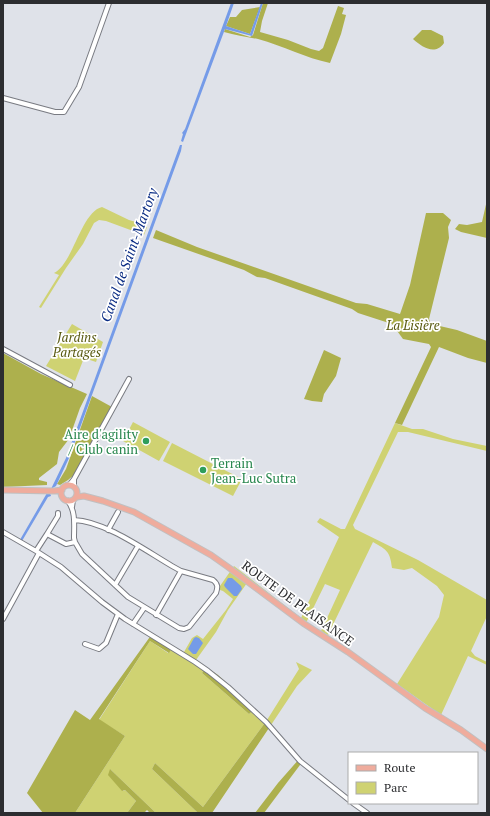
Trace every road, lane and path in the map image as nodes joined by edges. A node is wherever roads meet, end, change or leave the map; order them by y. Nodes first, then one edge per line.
1 (109, 3) edge
2 (3, 98) edge
3 (3, 349) edge
4 (129, 379) dead end
5 (70, 385) dead end
6 (72, 485) junction
7 (3, 490) edge
8 (61, 492) junction
9 (74, 497) junction
10 (118, 512) dead end
11 (58, 513) dead end
12 (74, 520) junction
13 (108, 530) junction
14 (3, 532) edge
15 (47, 534) junction
16 (75, 542) junction
17 (138, 546) junction
18 (38, 552) junction
19 (181, 571) junction
20 (115, 585) junction
21 (144, 608) junction
22 (118, 614) junction
23 (156, 615) junction
24 (3, 619) edge
25 (133, 624) junction
26 (84, 644) dead end
27 (487, 749) edge
28 (348, 799) edge
29 (354, 804) edge
30 (367, 813) edge

1 - 2 street
3 - 5 street
4 - 6 street
6 - 8 main road
6 - 9 main road
7 - 8 main road
8 - 9 main road
9 - 12 street
9 - 27 main road, ROUTE DE PLAISANCE
10 - 13 street
11 - 15 street
12 - 13 street
12 - 16 street
13 - 17 street
14 - 18 street
15 - 16 street
15 - 18 street
16 - 20 street
17 - 19 street
17 - 20 street
18 - 22 street
18 - 24 street
19 - 23 street
19 - 23 street
20 - 21 street
21 - 23 street
21 - 25 street
22 - 25 street
22 - 26 street
25 - 28 street
29 - 30 street

